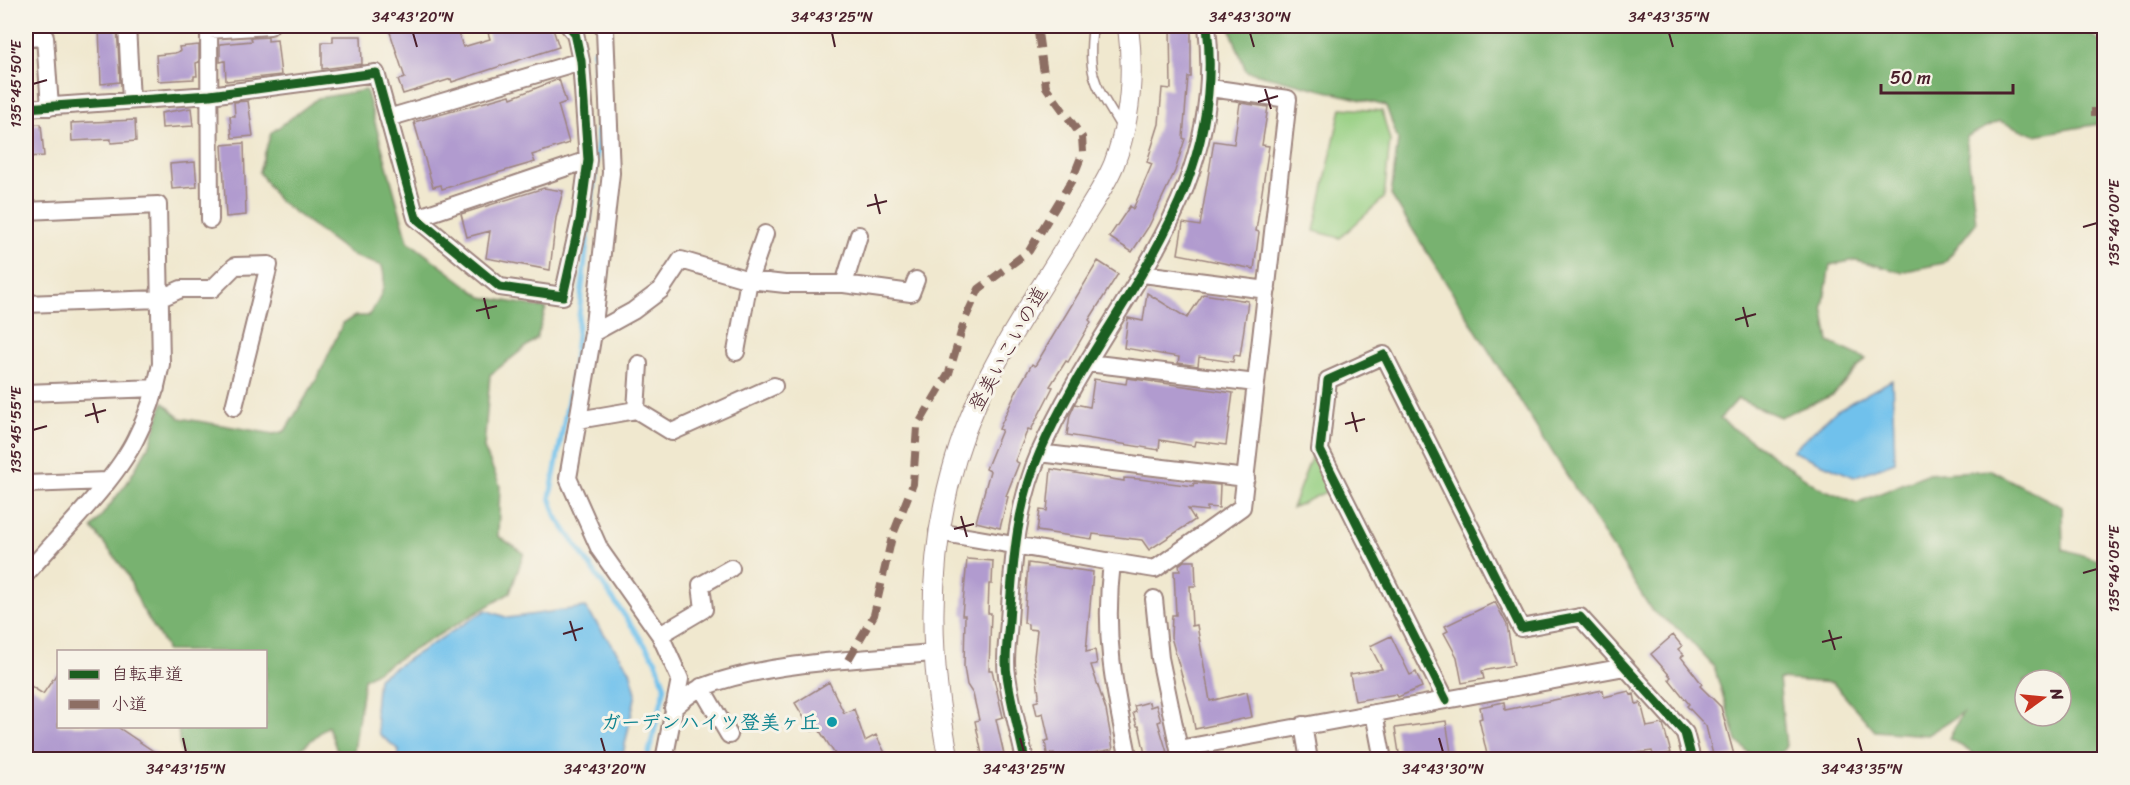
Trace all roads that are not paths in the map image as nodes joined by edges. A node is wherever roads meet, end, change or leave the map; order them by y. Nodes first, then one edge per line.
1 (127, 26) edge
2 (270, 26) edge
3 (569, 26) edge
4 (602, 26) edge
5 (1093, 26) edge
6 (1128, 26) edge
7 (1207, 26) edge
8 (209, 28) edge
9 (26, 38) edge
10 (581, 61) junction
11 (1210, 88) junction
12 (210, 95) junction
13 (131, 100) junction
14 (50, 107) junction
15 (26, 108) edge
16 (388, 118) junction
17 (1123, 132) junction
18 (588, 160) junction
19 (26, 211) edge
20 (416, 219) junction
21 (210, 220) dead end
22 (765, 234) dead end
23 (859, 235) dead end
24 (1143, 274) junction
25 (749, 280) junction
26 (916, 280) dead end
27 (844, 284) junction
28 (1267, 290) junction
29 (159, 299) junction
30 (26, 304) edge
31 (593, 333) junction
32 (736, 352) dead end
33 (1088, 363) junction
34 (639, 364) dead end
35 (1256, 383) junction
36 (774, 386) dead end
37 (156, 388) junction
38 (26, 393) edge
39 (234, 407) dead end
40 (636, 410) junction
41 (578, 420) junction
42 (1039, 453) junction
43 (1245, 478) junction
44 (107, 481) junction
45 (26, 484) edge
46 (938, 532) junction
47 (1014, 546) junction
48 (1112, 562) junction
49 (731, 568) dead end
50 (26, 574) edge
51 (1154, 599) dead end
52 (660, 635) junction
53 (933, 653) junction
54 (1625, 667) junction
55 (701, 687) junction
56 (1446, 700) junction
57 (673, 708) junction
58 (1374, 713) junction
59 (1303, 725) junction
60 (729, 735) dead end
61 (1180, 754) edge
62 (664, 759) edge
63 (949, 759) edge
64 (1025, 759) edge
65 (1129, 759) edge
66 (1309, 759) edge
67 (1383, 759) edge
68 (1692, 759) edge

1 - 13 street
2 - 8 street
3 - 10 street
4 - 31 street
5 - 17 lane
6 - 17 street, 登美いこいの道
7 - 11 street
8 - 12 street
9 - 14 street
10 - 16 street
10 - 18 street
11 - 24 street
11 - 28 street
12 - 13 street
12 - 16 street
12 - 21 street
13 - 14 street
14 - 15 street
16 - 20 street
17 - 46 street, 登美いこいの道
18 - 20 street
18 - 20 street
19 - 29 street
22 - 25 street
23 - 27 street
24 - 28 street
24 - 33 street
25 - 27 street
25 - 31 street
25 - 32 street
26 - 27 street
28 - 35 street
29 - 30 street
29 - 37 street
29 - 39 street
31 - 41 street
33 - 35 street
33 - 42 street
34 - 40 street
35 - 43 street
36 - 40 street
37 - 38 street
37 - 44 street
40 - 41 street
41 - 52 street
42 - 43 street
42 - 47 street
43 - 48 street
44 - 45 street
44 - 50 street
46 - 47 street
46 - 53 street, 登美いこいの道
47 - 48 street
47 - 64 street
48 - 65 street
49 - 52 street
51 - 61 street
52 - 57 street
53 - 55 street
53 - 63 street, 登美いこいの道
54 - 56 street
54 - 56 street
54 - 68 street
55 - 57 street
55 - 60 street
56 - 58 street
57 - 62 street
58 - 59 street
58 - 67 street
59 - 61 street
59 - 66 street

